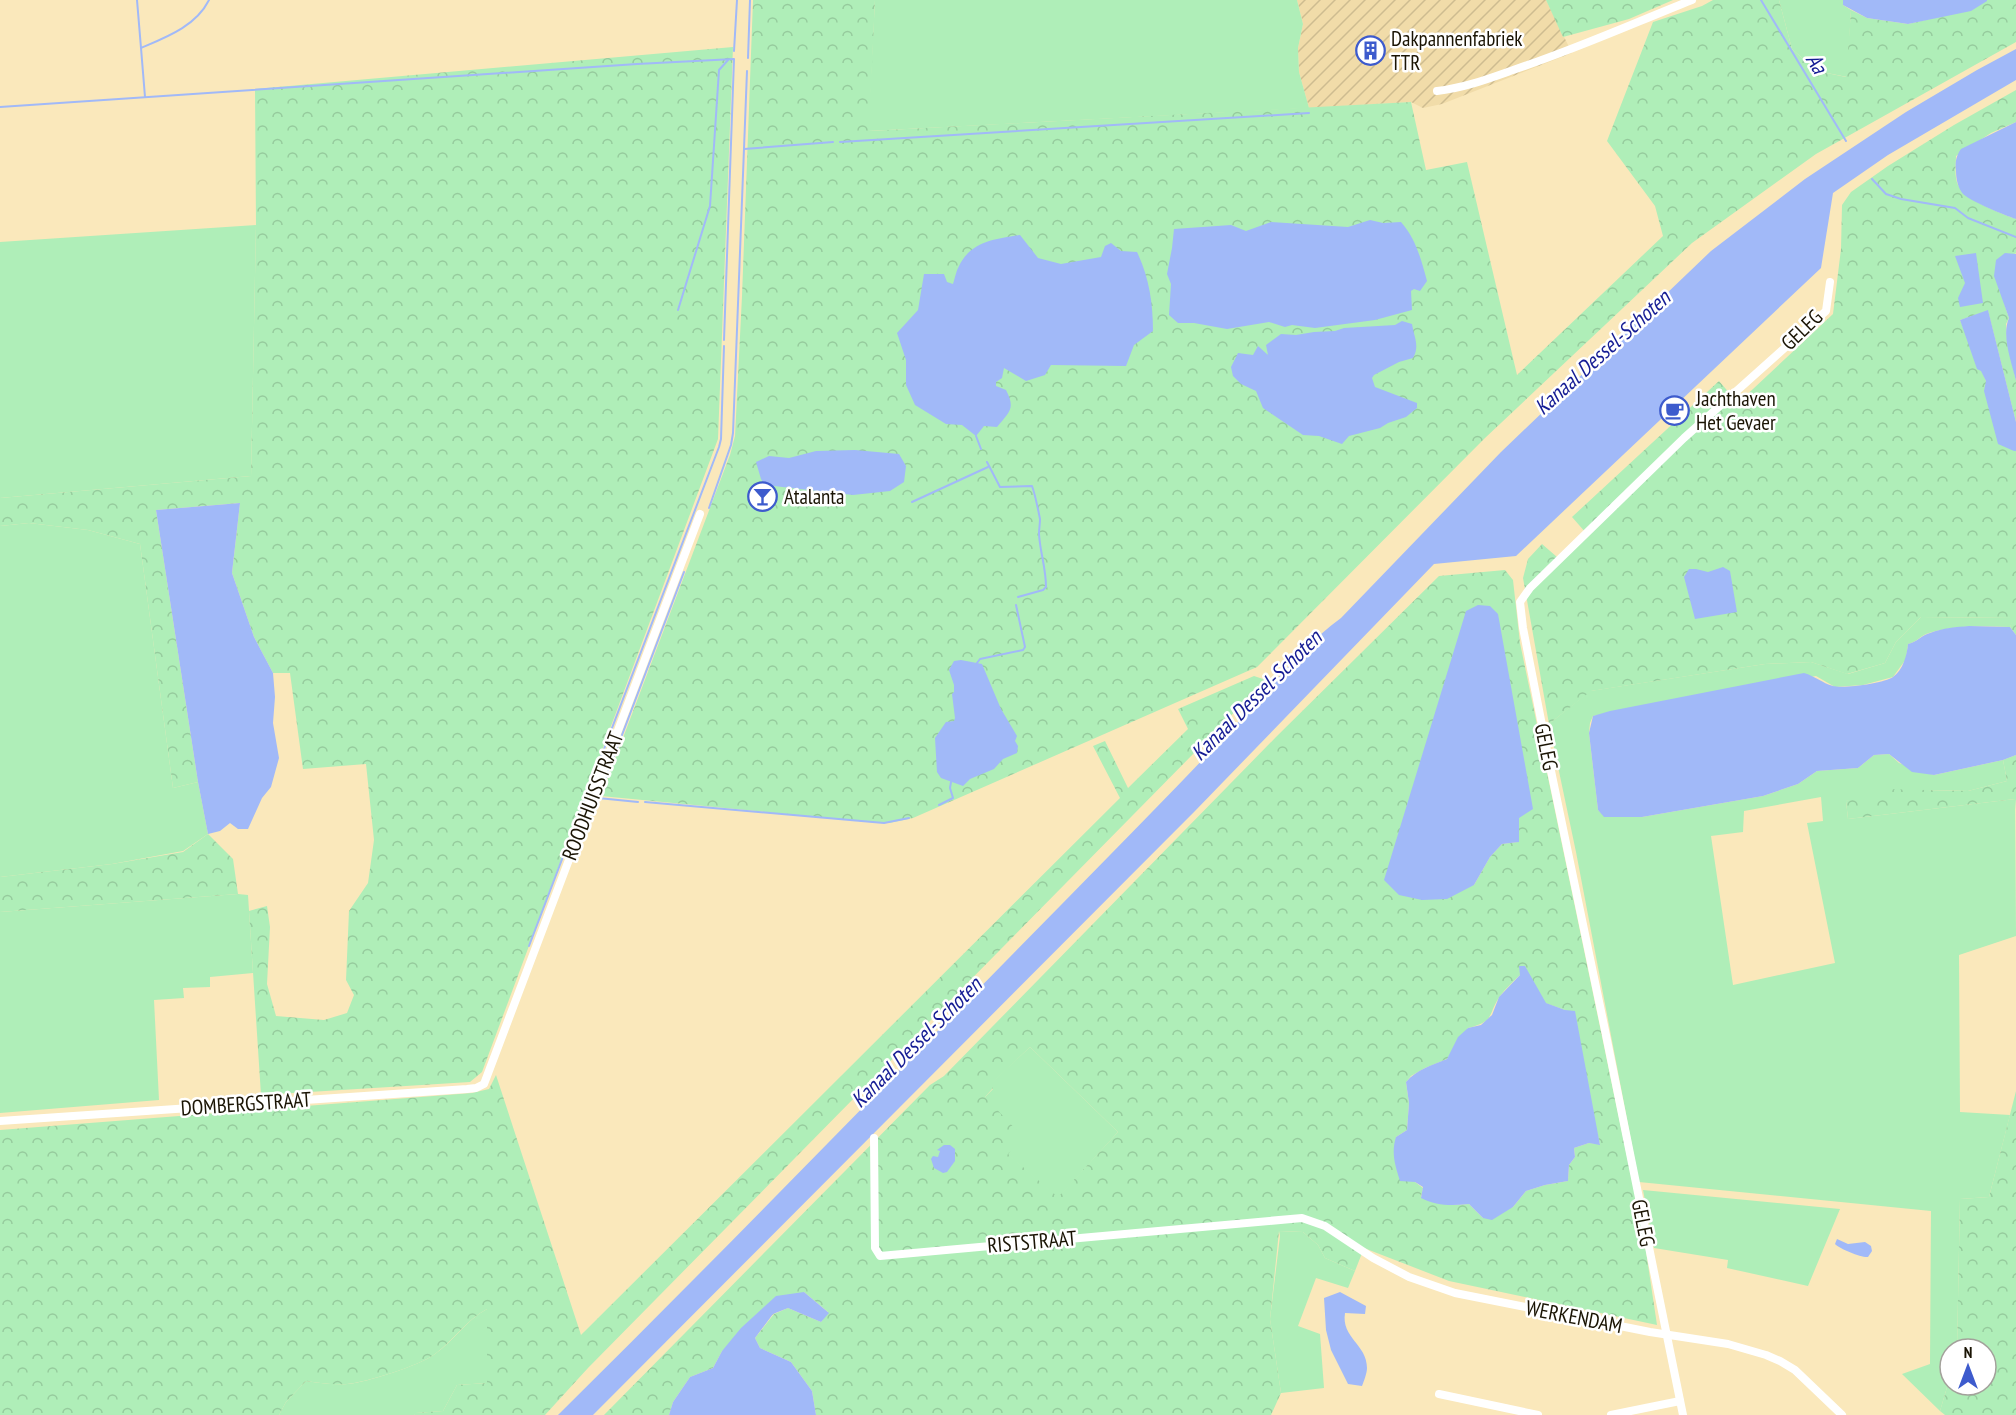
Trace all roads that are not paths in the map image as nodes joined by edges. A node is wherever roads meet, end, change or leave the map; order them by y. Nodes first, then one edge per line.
1 (1692, 0) edge
2 (1437, 91) dead end
3 (1830, 282) dead end
4 (700, 514) dead end
5 (487, 1078) joint
6 (0, 1121) edge
7 (874, 1138) dead end
8 (1302, 1218) joint
9 (1666, 1334) junction
10 (1439, 1394) dead end
11 (1680, 1401) junction
12 (1538, 1415) edge
13 (1611, 1415) edge
14 (1683, 1415) edge
15 (1842, 1415) edge

1 - 2 street
3 - 9 street, GELEG
4 - 5 street, ROODHUISSTRAAT
5 - 6 street, DOMBERGSTRAAT
7 - 8 street, RISTSTRAAT
8 - 9 street, WERKENDAM
9 - 11 street
9 - 15 street, WERKENDAM
10 - 12 street
11 - 13 street
11 - 14 street

